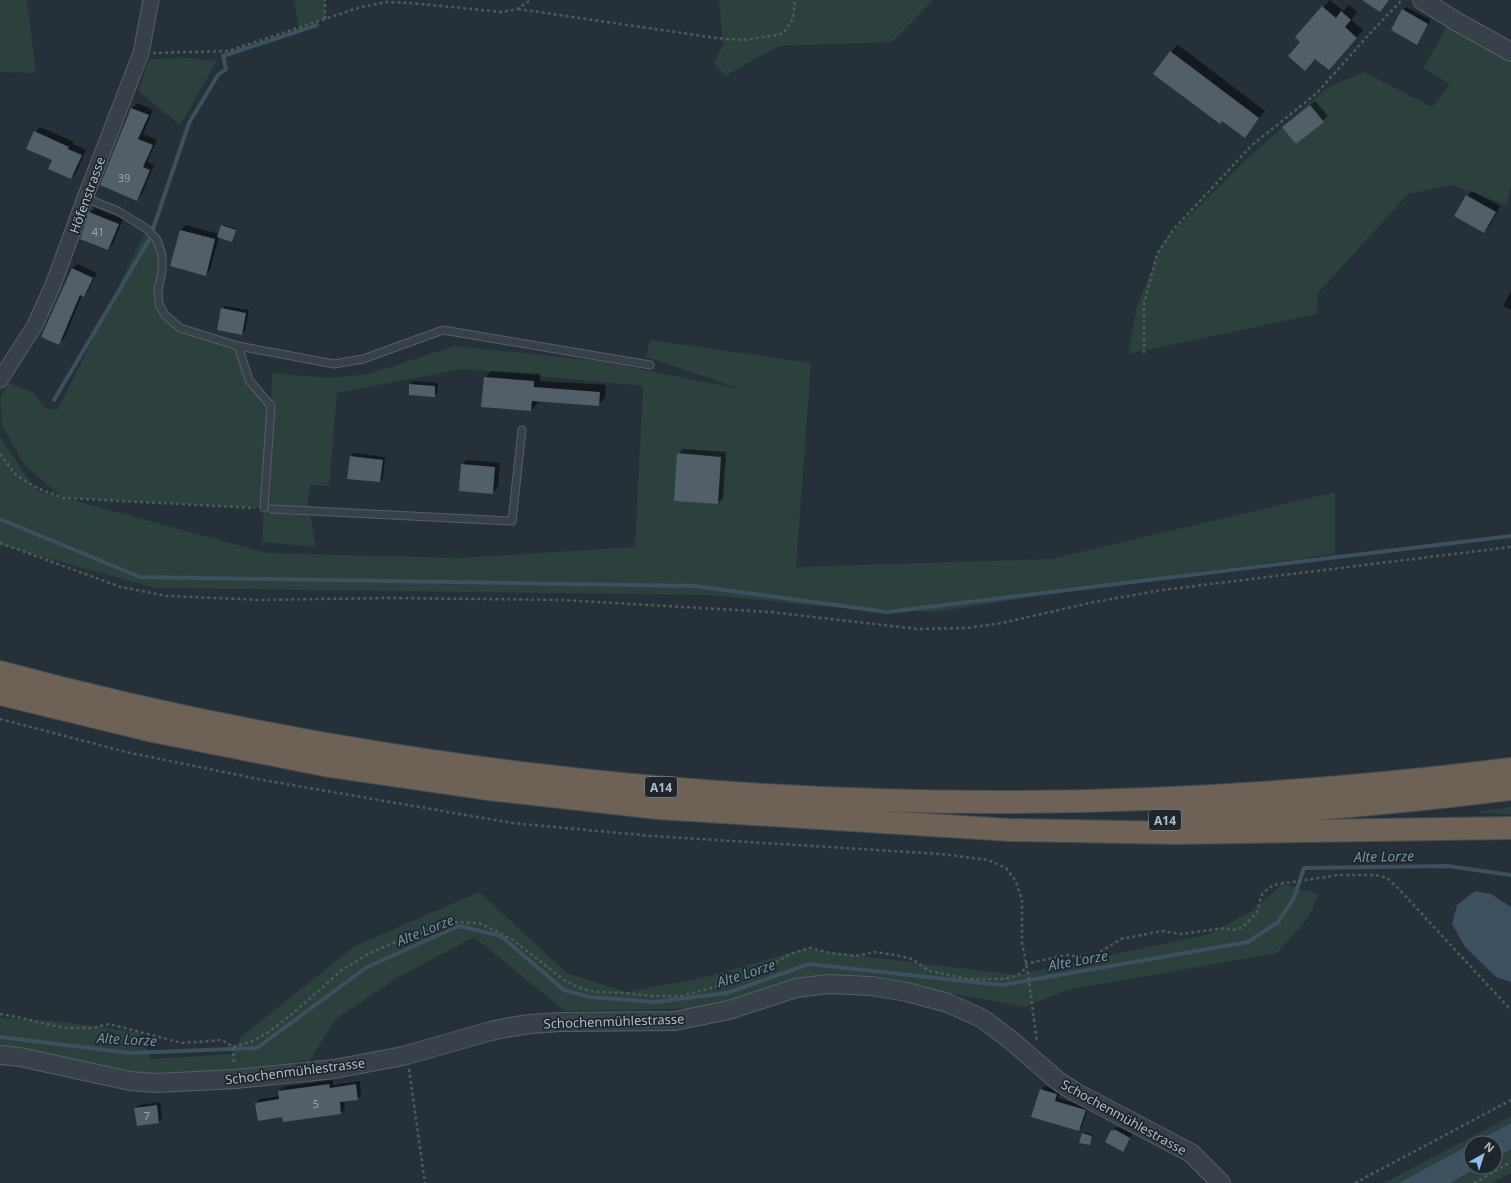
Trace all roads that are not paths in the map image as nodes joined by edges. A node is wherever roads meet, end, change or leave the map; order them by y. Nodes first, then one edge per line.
1 (151, 0) edge
2 (1422, 0) edge
3 (1511, 52) edge
4 (85, 198) junction
5 (238, 346) junction
6 (650, 365) dead end
7 (0, 380) edge
8 (522, 430) dead end
9 (264, 508) road end
10 (272, 509) dead end
11 (0, 672) edge
12 (0, 694) edge
13 (1511, 769) edge
14 (1511, 789) edge
15 (818, 818) junction
16 (1508, 828) edge
17 (0, 1055) edge
18 (1221, 1183) edge

1 - 4 street, Höfenstrasse
2 - 3 street
4 - 5 lane
4 - 7 street, Höfenstrasse
5 - 6 lane
5 - 9 lane
8 - 10 lane
11 - 13 highway, A14
12 - 15 highway, A14
14 - 15 highway, A14
15 - 16 highway
17 - 18 street, Schochenmühlestrasse

